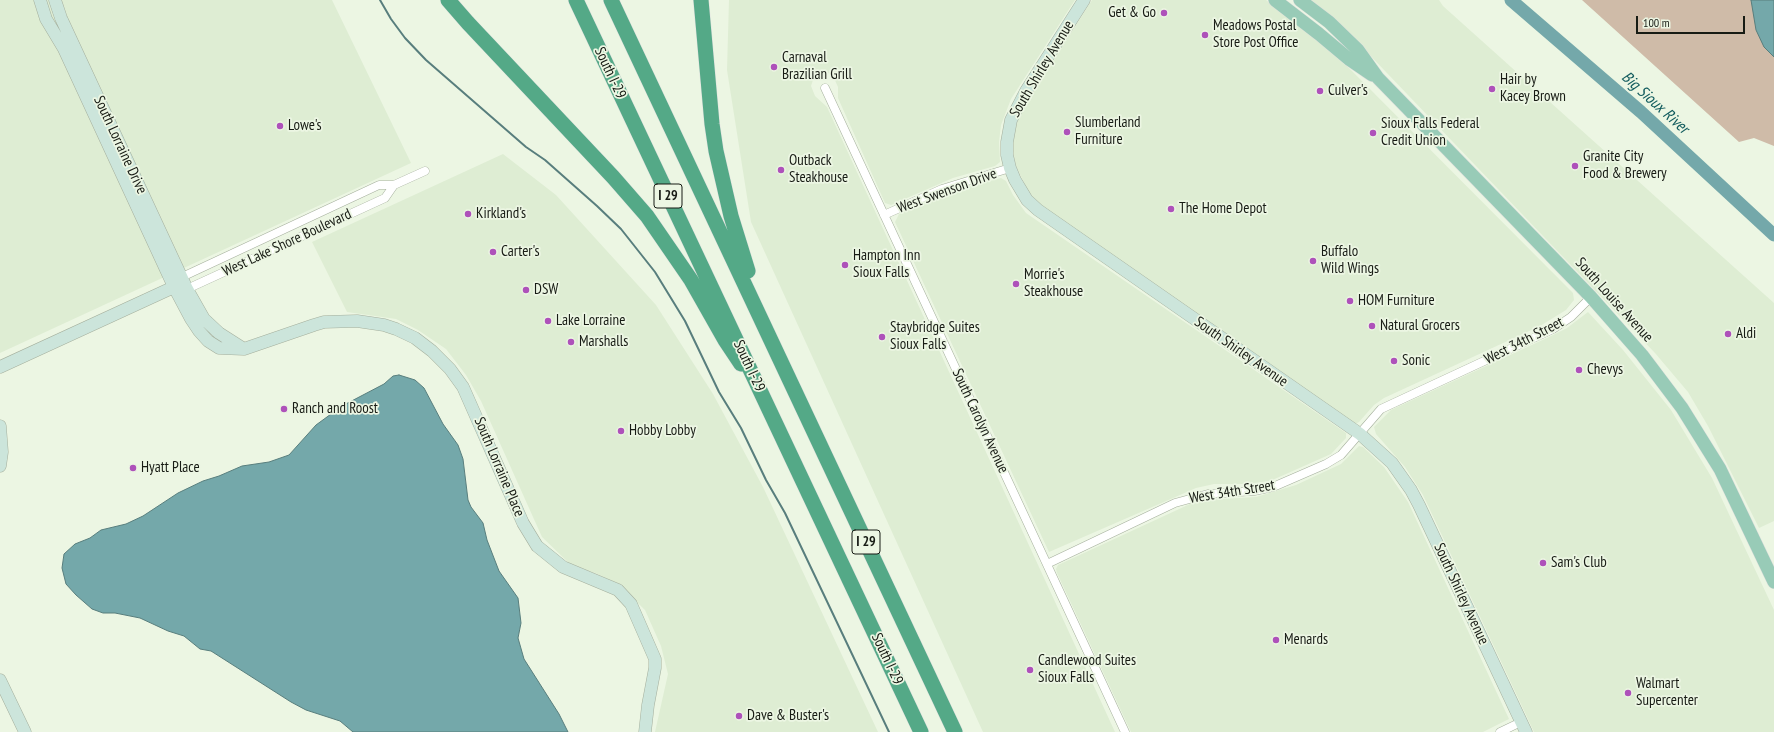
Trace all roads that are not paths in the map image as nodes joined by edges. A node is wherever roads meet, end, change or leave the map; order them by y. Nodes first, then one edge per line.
1 (40, 0) edge
2 (55, 0) edge
3 (448, 0) edge
4 (576, 0) edge
5 (611, 0) edge
6 (701, 0) edge
7 (1084, 0) edge
8 (1275, 0) edge
9 (1300, 0) edge
10 (1378, 78) junction
11 (825, 88) dead end
12 (1010, 168) junction
13 (425, 171) dead end
14 (394, 185) junction
15 (884, 215) junction
16 (182, 277) junction
17 (174, 287) junction
18 (187, 289) junction
19 (1591, 297) junction
20 (244, 349) junction
21 (777, 351) junction
22 (0, 367) edge
23 (762, 392) junction
24 (0, 426) edge
25 (1360, 434) junction
26 (0, 466) edge
27 (1047, 564) junction
28 (1774, 582) edge
29 (0, 680) edge
30 (1524, 727) edge
31 (25, 732) edge
32 (645, 732) edge
33 (921, 732) edge
34 (956, 732) edge
35 (1125, 732) edge
36 (1500, 732) edge

1 - 17 street, South Lorraine Drive
2 - 16 street, South Lorraine Drive
3 - 23 highway
4 - 23 highway, South I-29 / I 29
5 - 21 highway, South I-29 / I 29
6 - 21 highway
7 - 12 street, South Shirley Avenue
8 - 10 main road, South Louise Avenue
9 - 10 main road, South Louise Avenue
10 - 19 main road, South Louise Avenue
11 - 15 street, South Carolyn Avenue
12 - 15 street, West Swenson Drive
12 - 25 street, South Shirley Avenue
13 - 14 street, West Lake Shore Boulevard
14 - 16 street, West Lake Shore Boulevard
14 - 18 street, West Lake Shore Boulevard
15 - 27 street, South Carolyn Avenue
16 - 17 street, West Lake Shore Boulevard
16 - 18 street, South Lorraine Drive
17 - 18 street
17 - 20 street, South Lorraine Place
17 - 22 street, West Lake Shore Boulevard
18 - 20 street
19 - 25 street, West 34th Street
19 - 28 main road, South Louise Avenue
20 - 32 street, South Lorraine Place
21 - 34 highway, South I-29 / I 29
23 - 33 highway, South I-29 / I 29
24 - 26 street
25 - 27 street, West 34th Street
25 - 30 street, South Shirley Avenue
27 - 35 street, South Carolyn Avenue
29 - 31 street
30 - 36 street

